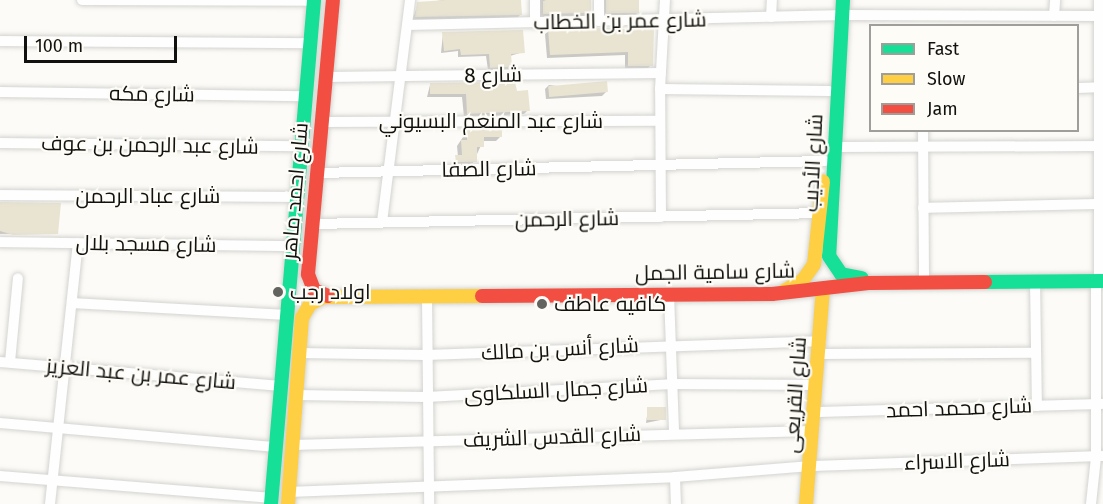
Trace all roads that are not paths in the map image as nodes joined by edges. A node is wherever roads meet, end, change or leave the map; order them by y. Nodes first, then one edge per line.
1 (82, 0) edge
2 (333, 0) edge
3 (410, 0) edge
4 (535, 0) edge
5 (599, 0) edge
6 (665, 0) edge
7 (772, 0) edge
8 (834, 0) edge
9 (843, 0) edge
10 (1055, 0) edge
11 (1099, 0) edge
12 (314, 1) edge
13 (838, 15) junction
14 (1054, 16) junction
15 (1101, 16) edge
16 (771, 17) junction
17 (664, 19) junction
18 (922, 20) edge
19 (599, 21) junction
20 (534, 23) junction
21 (407, 25) junction
22 (0, 40) edge
23 (310, 43) junction
24 (661, 73) junction
25 (326, 76) junction
26 (401, 76) junction
27 (1101, 87) edge
28 (1079, 88) edge
29 (660, 89) junction
30 (0, 92) edge
31 (829, 92) junction
32 (304, 96) junction
33 (395, 121) junction
34 (660, 121) junction
35 (323, 122) junction
36 (923, 132) edge
37 (0, 143) edge
38 (300, 146) junction
39 (1101, 146) edge
40 (835, 147) junction
41 (923, 147) junction
42 (825, 161) junction
43 (660, 165) junction
44 (388, 171) junction
45 (318, 173) junction
46 (0, 195) edge
47 (296, 197) junction
48 (1101, 204) edge
49 (923, 208) junction
50 (821, 213) junction
51 (661, 217) junction
52 (382, 222) junction
53 (314, 224) junction
54 (0, 242) edge
55 (78, 243) junction
56 (292, 246) junction
57 (290, 273) junction
58 (308, 274) junction
59 (18, 278) dead end
60 (1099, 281) edge
61 (1035, 282) junction
62 (924, 283) junction
63 (891, 284) junction
64 (824, 289) junction
65 (669, 294) junction
66 (772, 294) junction
67 (328, 296) junction
68 (427, 296) junction
69 (72, 303) junction
70 (287, 315) junction
71 (670, 344) junction
72 (820, 348) junction
73 (299, 353) junction
74 (1036, 353) junction
75 (426, 355) junction
76 (5, 362) edge
77 (65, 367) junction
78 (672, 384) junction
79 (817, 385) junction
80 (281, 386) junction
81 (296, 395) junction
82 (426, 397) junction
83 (1100, 404) edge
84 (1036, 406) junction
85 (815, 412) junction
86 (0, 423) edge
87 (58, 428) junction
88 (813, 431) junction
89 (674, 432) junction
90 (427, 441) junction
91 (292, 445) junction
92 (276, 447) junction
93 (1100, 457) edge
94 (811, 466) junction
95 (0, 476) edge
96 (675, 477) junction
97 (52, 480) junction
98 (427, 488) junction
99 (288, 498) edge
100 (1095, 500) edge
101 (271, 501) edge
102 (50, 504) edge
103 (429, 504) edge
104 (676, 504) edge
105 (806, 504) edge

1 - 12 street
2 - 25 street, شارع احمد ماهر
3 - 21 street
4 - 20 street
5 - 19 street
6 - 17 street
7 - 16 street
8 - 13 street, شارع الأديب
9 - 13 street, شارع الأديب
10 - 14 street
11 - 15 street
12 - 23 street, شارع احمد ماهر
13 - 16 street, شارع عمر بن الخطاب
13 - 18 street, شارع عمر بن الخطاب
13 - 31 street, شارع الأديب
13 - 40 street, شارع الأديب
14 - 15 street, شارع عمر بن الخطاب
14 - 18 street, شارع عمر بن الخطاب
15 - 27 street
16 - 17 street, شارع عمر بن الخطاب
17 - 19 street, شارع عمر بن الخطاب
17 - 24 street
19 - 20 street, شارع عمر بن الخطاب
20 - 21 street, شارع عمر بن الخطاب
21 - 26 street
22 - 23 street
23 - 32 street, شارع احمد ماهر
24 - 26 street, شارع 8
24 - 29 street
25 - 26 street, شارع 8
25 - 35 street, شارع احمد ماهر
26 - 33 street
27 - 28 street
27 - 39 street
29 - 31 street
29 - 34 street
30 - 32 street, شارع مكه
31 - 42 street, شارع الأديب
32 - 38 street, شارع احمد ماهر
33 - 34 street, شارع عبد المنعم البسيوني
33 - 35 street, شارع عبد المنعم البسيوني
33 - 44 street
34 - 43 street
35 - 45 street, شارع احمد ماهر
36 - 41 street
37 - 38 street, شارع عبد الرحمن بن عوف
38 - 47 street, شارع احمد ماهر
39 - 41 street
39 - 48 street
40 - 41 street
40 - 63 street, شارع الأديب
41 - 49 street
42 - 43 street, شارع الصفا
42 - 50 street, شارع الأديب
43 - 44 street, شارع الصفا
43 - 51 street
44 - 45 street, شارع الصفا
44 - 52 street
45 - 53 street, شارع احمد ماهر
46 - 47 street, شارع عباد الرحمن
47 - 56 street, شارع احمد ماهر
48 - 49 street
48 - 60 street
49 - 62 street
50 - 51 street, شارع الرحمن
50 - 66 street, شارع الأديب
51 - 52 street, شارع الرحمن
52 - 53 street, شارع الرحمن
53 - 58 street, شارع احمد ماهر
54 - 55 street, شارع مسجد بلال
55 - 56 street, شارع مسجد بلال
55 - 69 street
56 - 57 street, شارع احمد ماهر
57 - 58 street
57 - 70 street, شارع احمد ماهر
58 - 67 street, شارع احمد ماهر
59 - 76 street
60 - 61 street, شارع سامية الجمل
60 - 83 street
61 - 62 street, شارع سامية الجمل
61 - 74 street
62 - 63 street, شارع سامية الجمل
63 - 64 street, شارع سامية الجمل
64 - 66 street, شارع سامية الجمل
64 - 72 street, شارع القريعى
65 - 66 street, شارع سامية الجمل
65 - 68 street, شارع سامية الجمل
65 - 71 street
67 - 68 street, شارع سامية الجمل
67 - 73 street
68 - 75 street
69 - 70 street
69 - 77 street
70 - 80 street, شارع احمد ماهر
71 - 72 street, شارع أنس بن مالك
71 - 75 street, شارع أنس بن مالك
71 - 78 street
72 - 74 street, شارع أنس بن مالك
72 - 79 street, شارع القريعى
73 - 75 street, شارع أنس بن مالك
73 - 81 street
74 - 84 street
75 - 82 street
76 - 77 street, شارع عمر بن عبد العزيز
77 - 80 street, شارع عمر بن عبد العزيز
77 - 87 street
78 - 79 street, شارع جمال السلكاوى
78 - 82 street, شارع جمال السلكاوى
78 - 89 street
79 - 85 street, شارع القريعى
80 - 92 street, شارع احمد ماهر
81 - 82 street, شارع جمال السلكاوى
81 - 91 street
82 - 90 street
83 - 84 street, شارع محمد احمد
83 - 93 street
84 - 85 street, شارع محمد احمد
85 - 88 street, شارع القريعى
86 - 87 street
87 - 92 street
87 - 97 street
88 - 89 street, شارع القدس الشريف
88 - 94 street, شارع القريعى
89 - 90 street, شارع القدس الشريف
90 - 91 street, شارع القدس الشريف
90 - 98 street
91 - 99 street
92 - 101 street, شارع احمد ماهر
93 - 94 street, شارع الاسراء
93 - 100 street
94 - 96 street, شارع الاسراء
94 - 105 street, شارع القريعى
95 - 97 street
96 - 98 street, شارع الاسراء
96 - 104 street
97 - 101 street
97 - 102 street
98 - 99 street, شارع الاسراء
98 - 103 street

